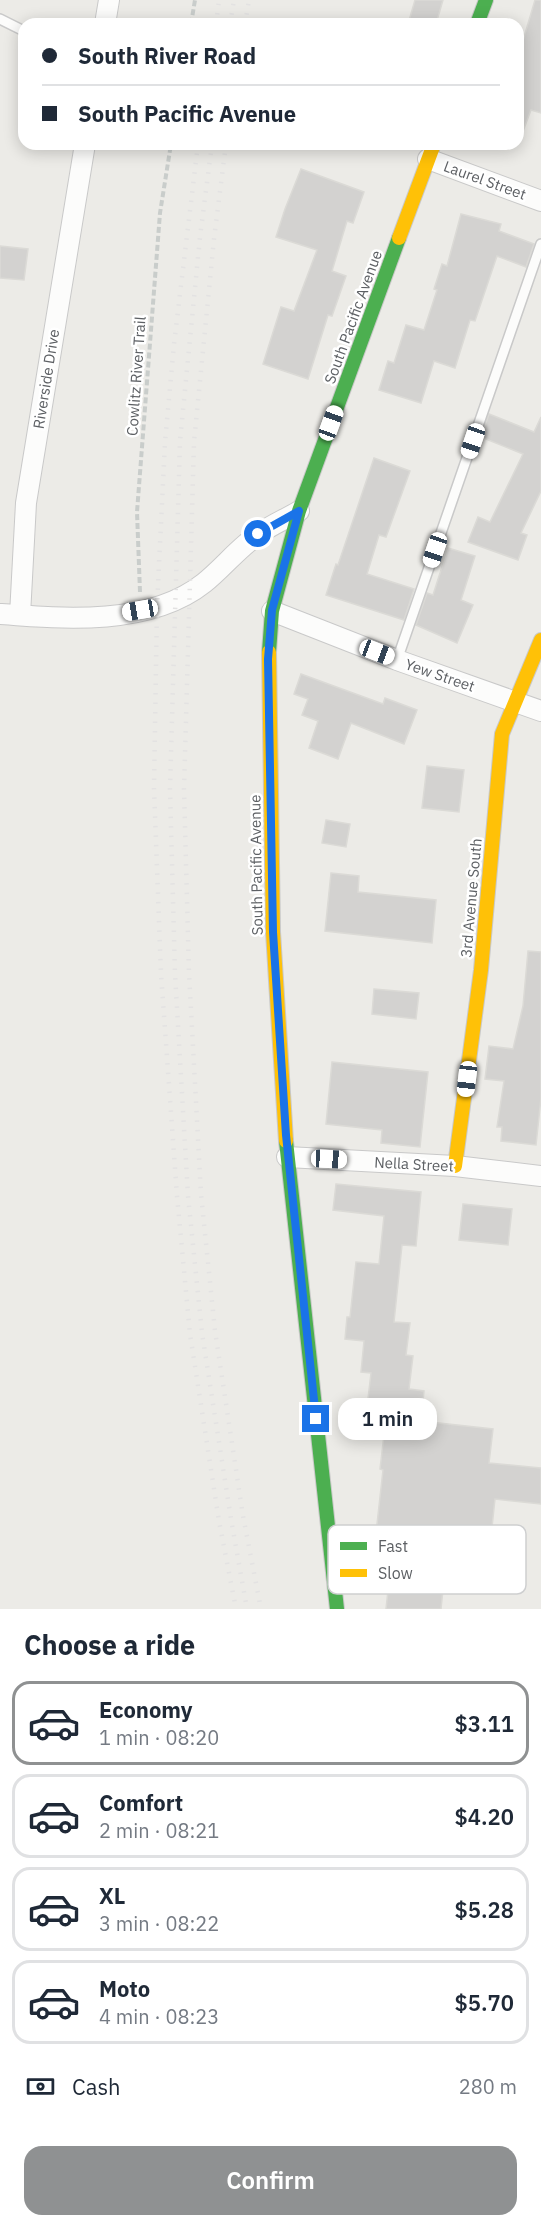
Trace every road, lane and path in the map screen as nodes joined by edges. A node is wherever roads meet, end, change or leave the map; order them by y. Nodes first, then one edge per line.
1 (109, 0) edge
2 (195, 0) edge
3 (486, 0) edge
4 (106, 18) edge
5 (191, 18) edge
6 (479, 18) edge
7 (0, 19) edge
8 (18, 28) edge
9 (84, 150) edge
10 (170, 150) edge
11 (431, 152) edge
12 (541, 201) edge
13 (541, 244) edge
14 (299, 511) junction
15 (140, 610) junction
16 (272, 610) junction
17 (0, 614) edge
18 (20, 615) junction
19 (541, 640) edge
20 (397, 660) junction
21 (515, 702) junction
22 (541, 711) edge
23 (287, 1157) junction
24 (455, 1166) junction
25 (541, 1176) edge
26 (328, 1528) edge
27 (335, 1594) edge
28 (337, 1609) edge

1 - 4 street
2 - 5 path
3 - 6 street
7 - 8 lane
9 - 18 street, Riverside Drive
10 - 15 path, Cowlitz River Trail
11 - 12 street, Laurel Street
11 - 14 street, South Pacific Avenue
13 - 20 lane
14 - 15 street
14 - 16 street, South Pacific Avenue
15 - 18 street
16 - 20 street, Yew Street
16 - 23 street, South Pacific Avenue
17 - 18 street
19 - 21 street, 3rd Avenue South
20 - 21 street, Yew Street
21 - 22 street, Yew Street
21 - 24 street, 3rd Avenue South
23 - 24 street, Nella Street
23 - 26 street, South Pacific Avenue
24 - 25 street, Nella Street
27 - 28 street, South Pacific Avenue

